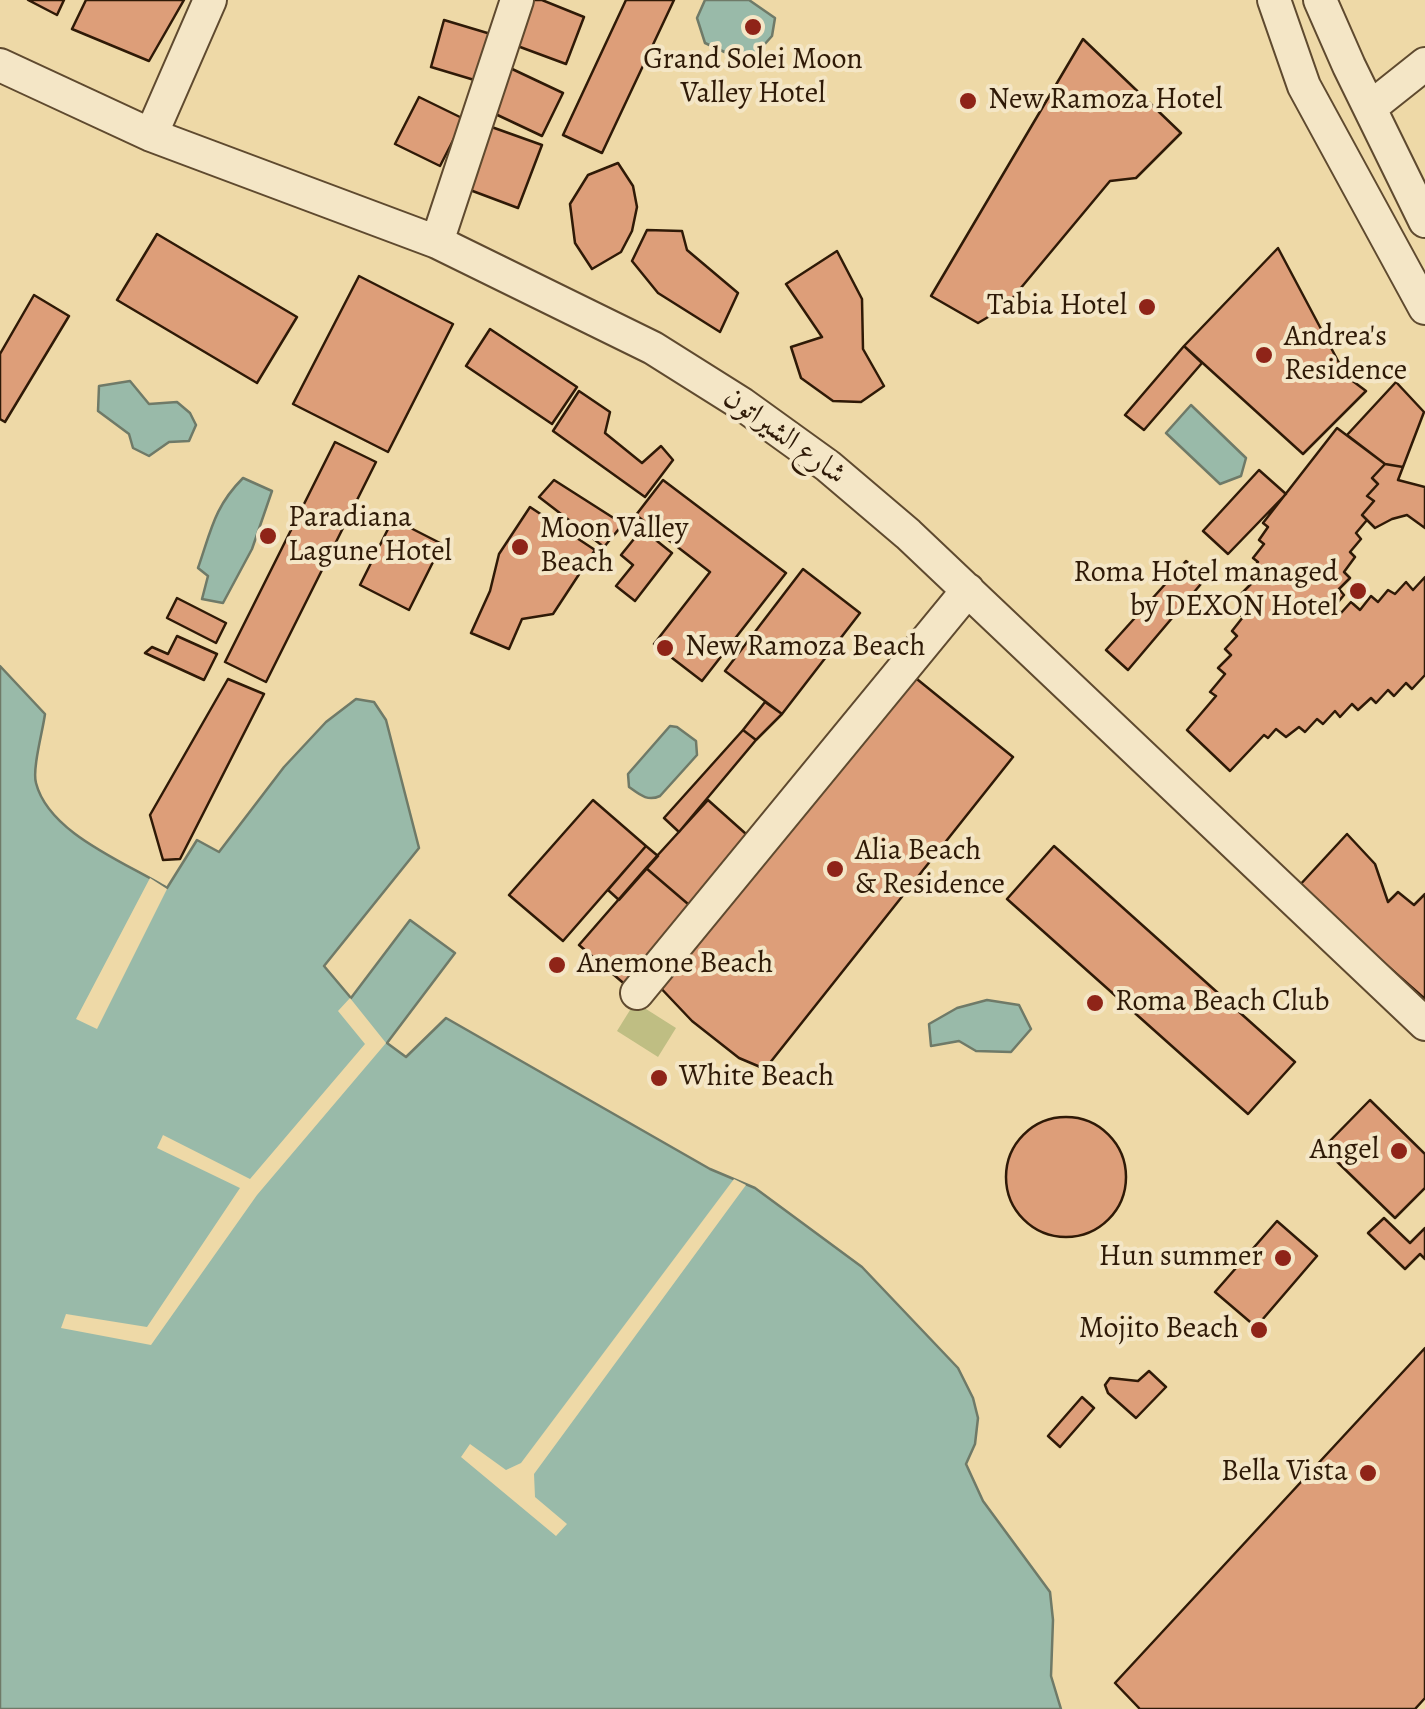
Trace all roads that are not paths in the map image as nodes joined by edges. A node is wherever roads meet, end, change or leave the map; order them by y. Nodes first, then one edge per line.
1 (210, 0) edge
2 (517, 0) edge
3 (1274, 0) edge
4 (1320, 0) edge
5 (1425, 64) edge
6 (0, 65) edge
7 (1371, 107) junction
8 (150, 135) junction
9 (1425, 222) edge
10 (438, 242) junction
11 (1425, 308) edge
12 (968, 590) junction
13 (636, 993) dead end
14 (1425, 1024) edge

1 - 8 street
2 - 10 street
3 - 11 street
4 - 7 street
5 - 7 street
6 - 8 street, شارع الشيراتون
7 - 9 street
8 - 10 street, شارع الشيراتون
10 - 12 street, شارع الشيراتون
12 - 13 street
12 - 14 street, شارع الشيراتون

